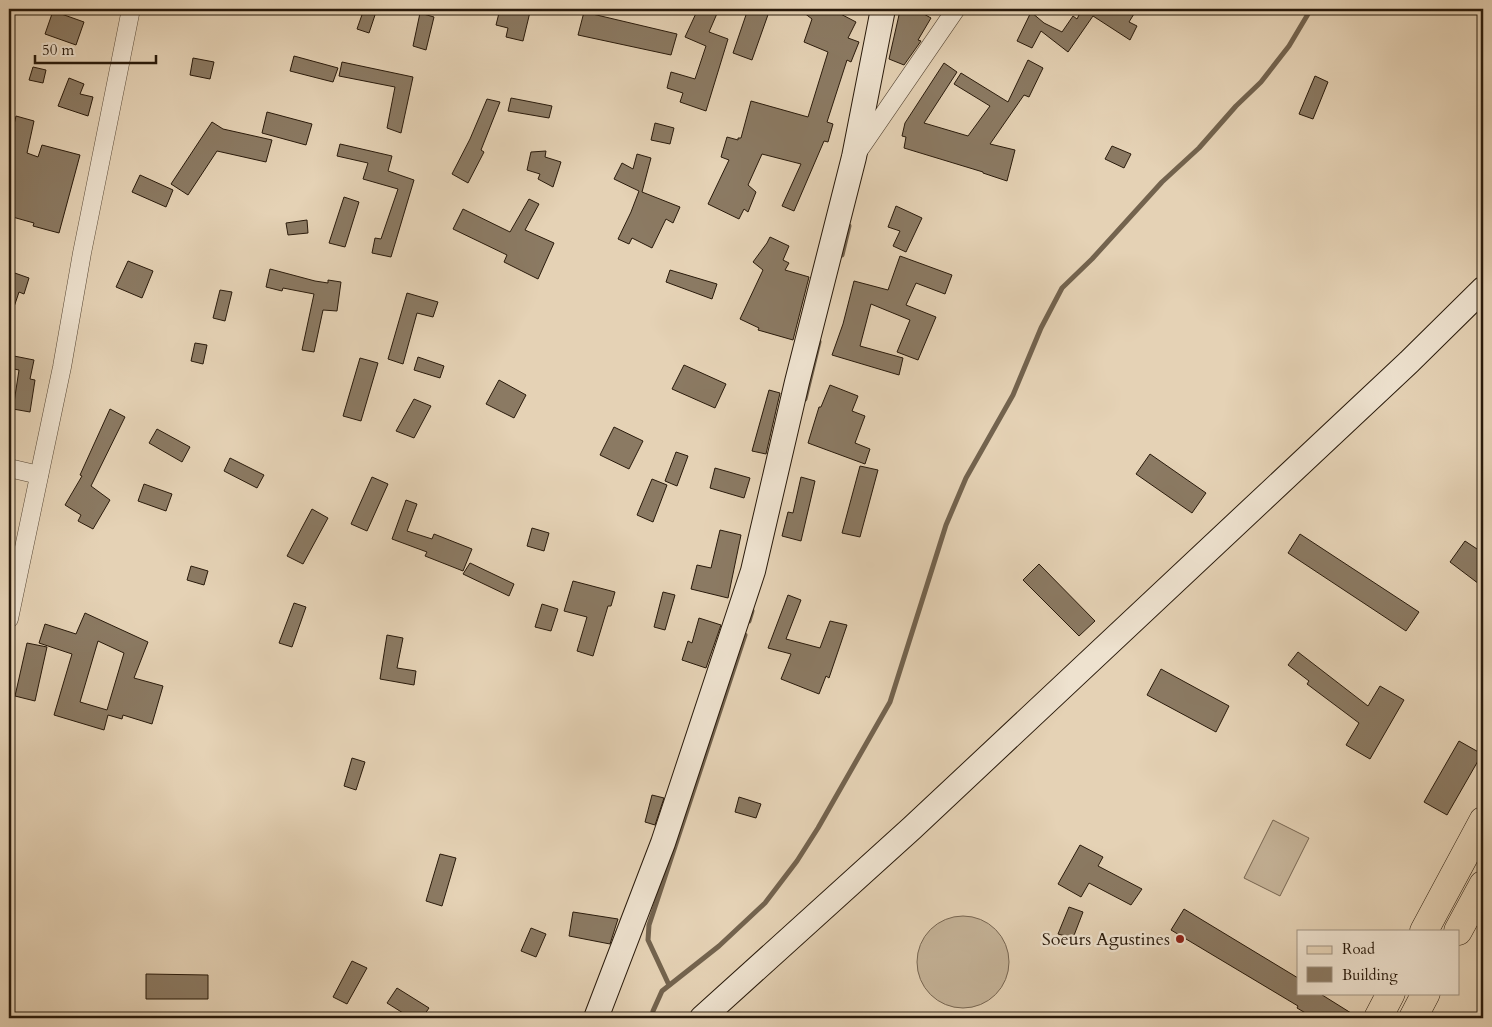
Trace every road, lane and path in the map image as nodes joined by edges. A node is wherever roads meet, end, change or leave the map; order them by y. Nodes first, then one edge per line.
1 (131, 9) edge
2 (883, 9) edge
3 (956, 9) edge
4 (854, 157) junction
5 (1483, 289) edge
6 (9, 468) edge
7 (39, 474) junction
8 (9, 619) edge
9 (1483, 820) edge
10 (1483, 885) edge
11 (1425, 930) edge
12 (1459, 930) edge
13 (1391, 994) edge
14 (1425, 994) edge
15 (596, 1018) edge
16 (702, 1018) edge
17 (1378, 1018) edge
18 (1413, 1018) edge

1 - 7 street
2 - 4 street
3 - 4 street
4 - 15 street
5 - 16 street
6 - 7 street
7 - 8 street
9 - 11 main road
10 - 12 main road
13 - 17 main road
14 - 18 main road

